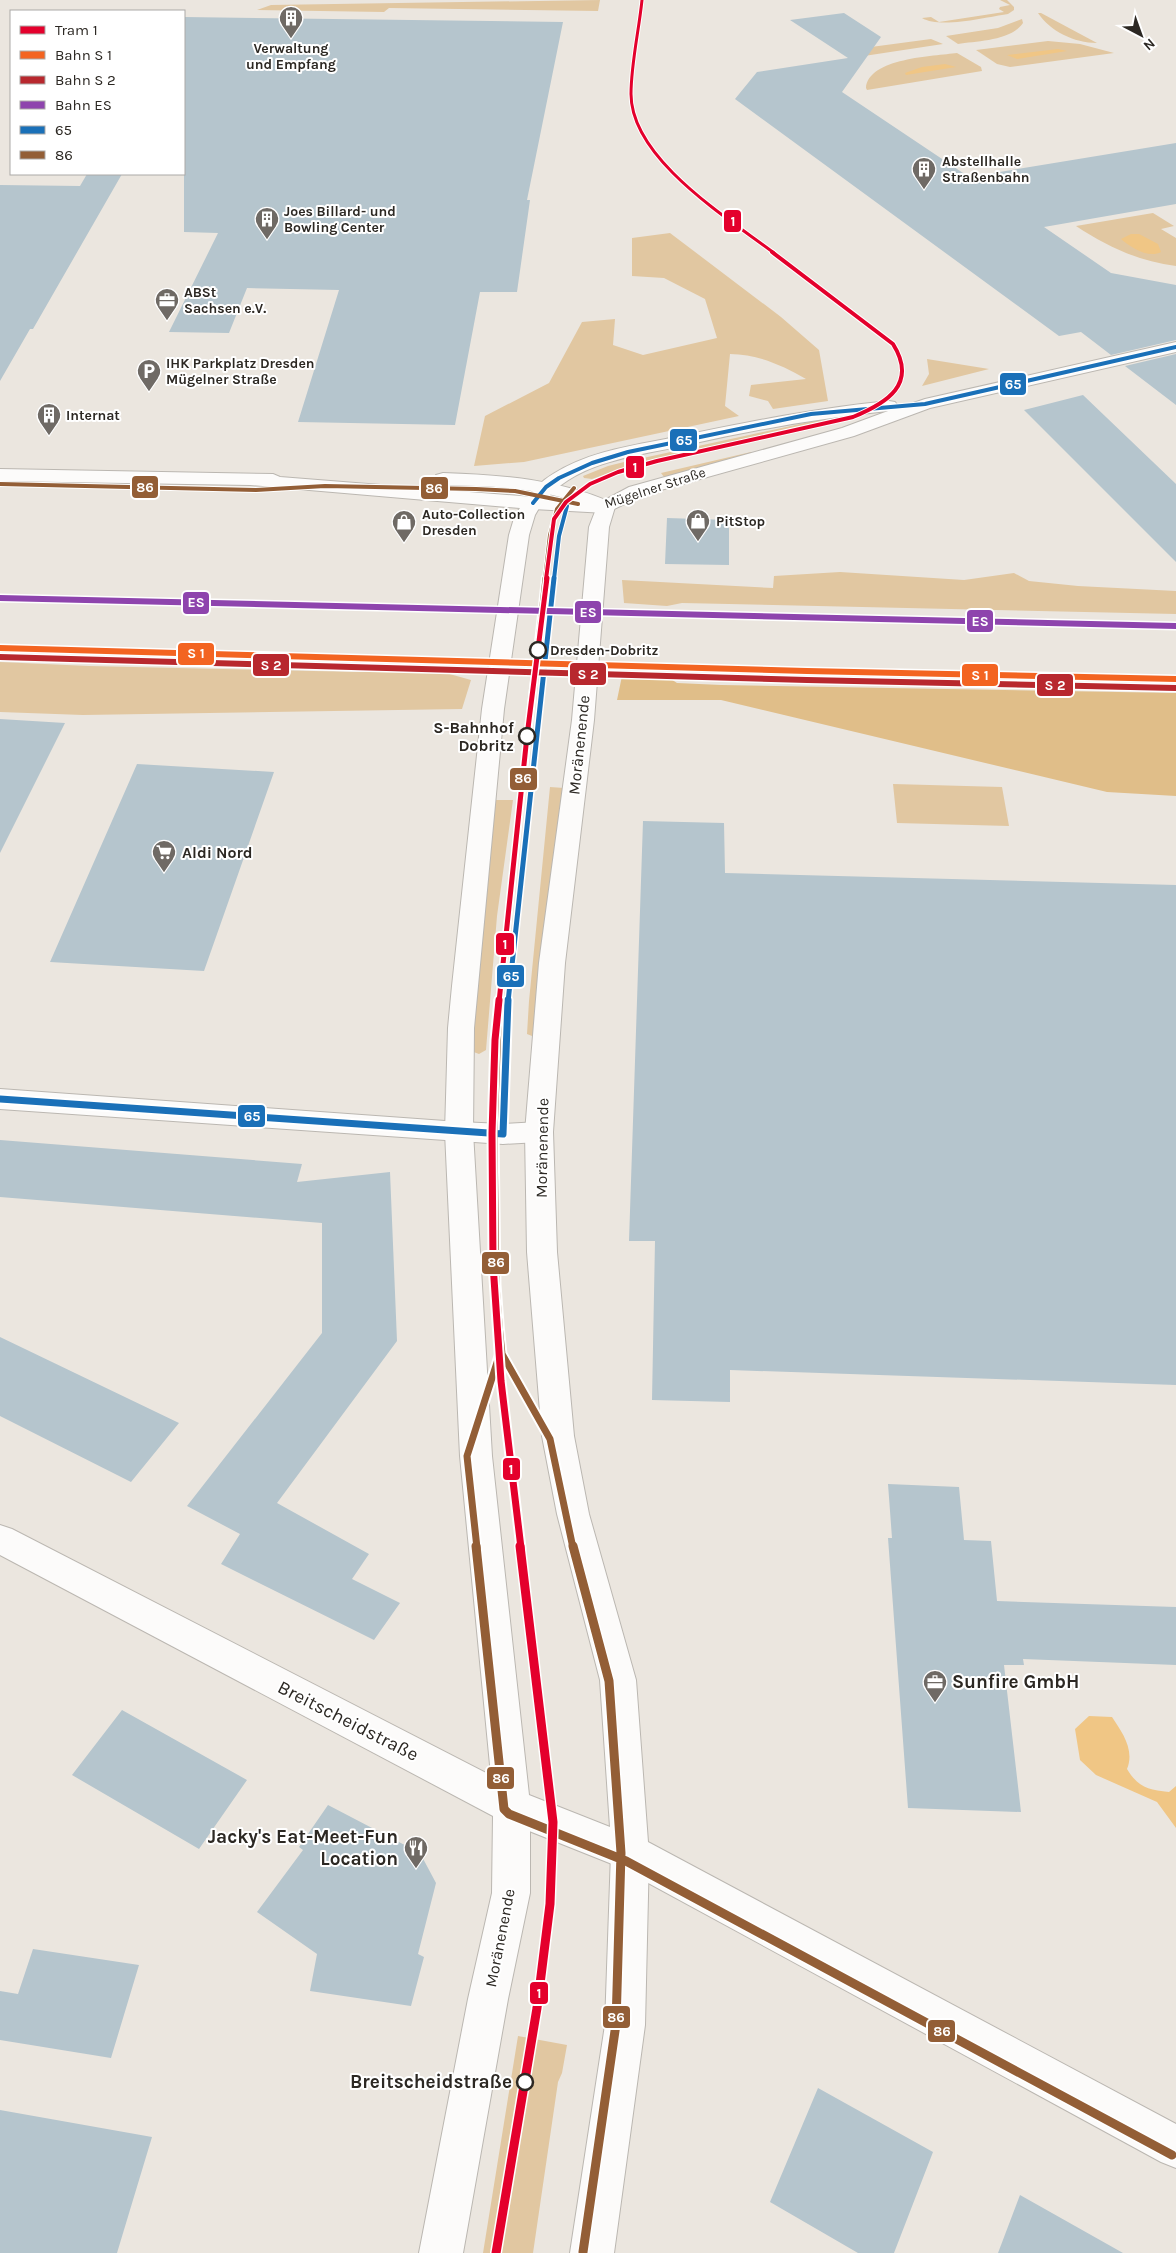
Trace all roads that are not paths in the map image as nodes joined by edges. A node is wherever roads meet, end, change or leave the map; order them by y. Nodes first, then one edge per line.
1 (1176, 346) edge
2 (925, 404) junction
3 (0, 475) edge
4 (539, 495) junction
5 (606, 507) junction
6 (0, 1099) edge
7 (460, 1132) junction
8 (539, 1132) junction
9 (0, 1539) edge
10 (512, 1806) junction
11 (630, 1853) junction
12 (1176, 2146) edge
13 (441, 2253) edge
14 (592, 2253) edge

1 - 2 main road, Mügelner Straße
2 - 4 main road, Mügelner Straße
2 - 5 main road, Mügelner Straße
3 - 4 main road, Mügelner Straße
4 - 5 main road, Mügelner Straße
4 - 7 main road, Moränenende
5 - 8 main road, Moränenende
6 - 7 main road
7 - 8 main road
7 - 10 main road, Moränenende
8 - 11 main road, Moränenende
9 - 10 main road, Breitscheidstraße
10 - 11 main road, Breitscheidstraße
10 - 13 main road, Moränenende
11 - 12 main road, Breitscheidstraße
11 - 14 main road, Moränenende

